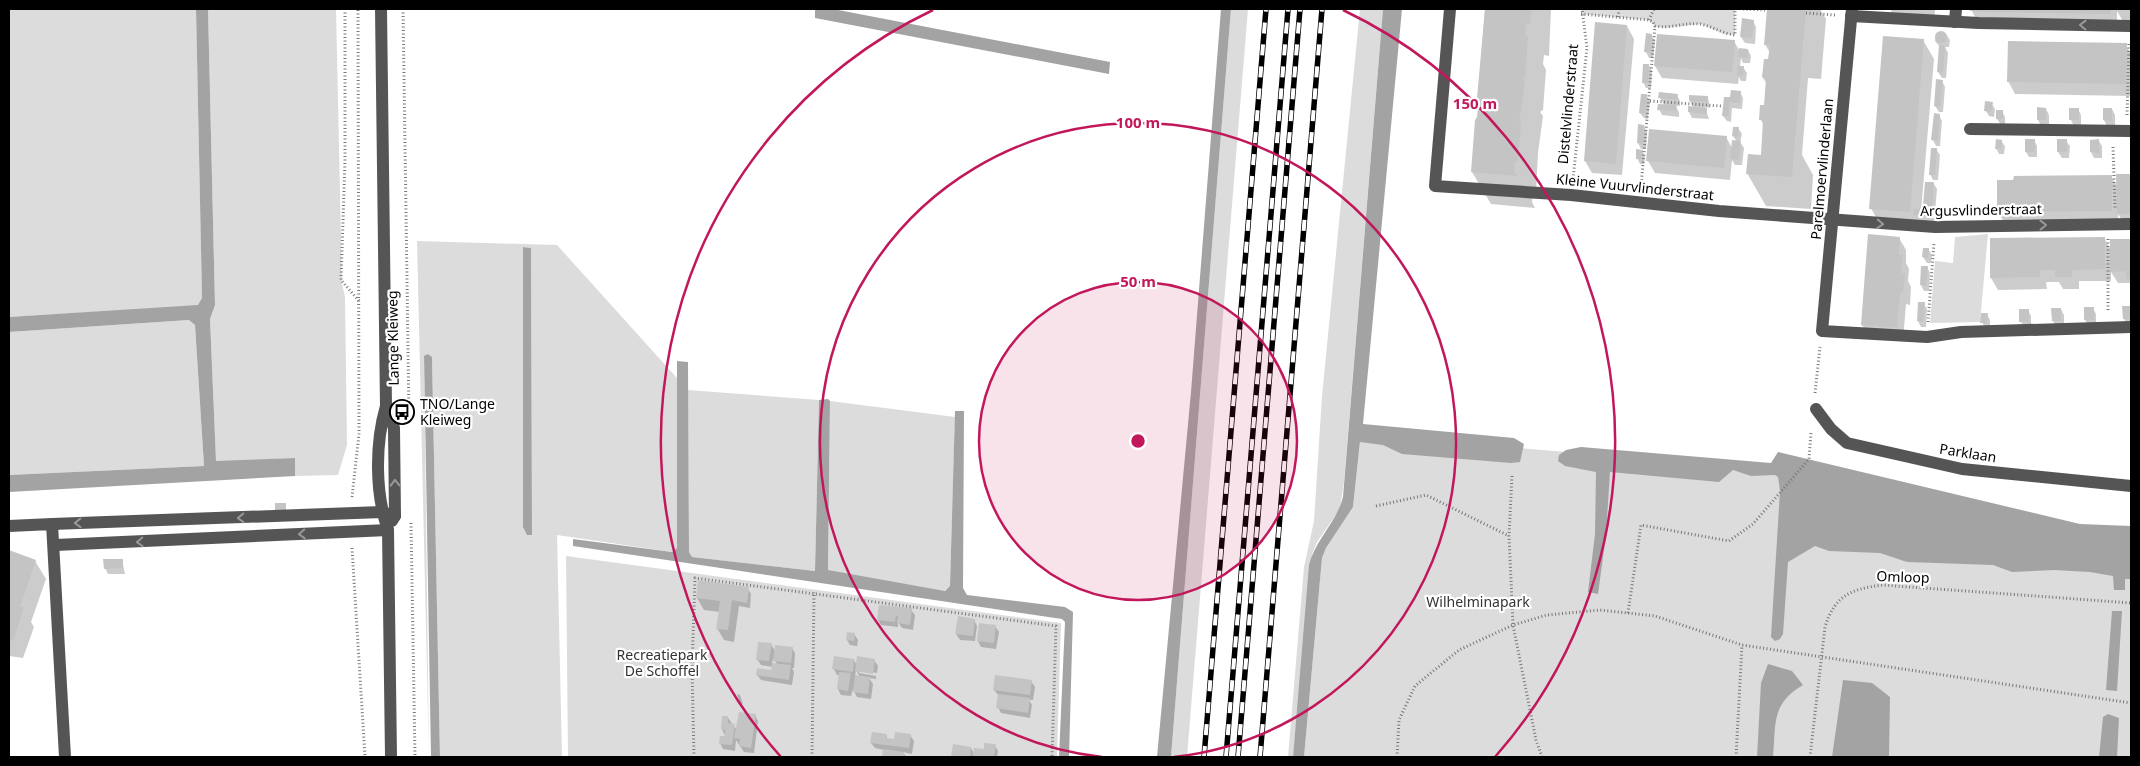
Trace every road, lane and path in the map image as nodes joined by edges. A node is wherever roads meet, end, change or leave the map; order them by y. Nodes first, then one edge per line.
1 (345, 9) edge
2 (358, 9) edge
3 (381, 9) edge
4 (403, 9) edge
5 (1450, 9) edge
6 (1582, 9) edge
7 (1619, 9) edge
8 (1654, 9) edge
9 (1735, 9) edge
10 (1743, 9) edge
11 (1956, 9) edge
12 (1767, 10) edge
13 (1852, 12) edge
14 (1806, 13) dead end
15 (1581, 14) junction
16 (1618, 18) junction
17 (1649, 20) junction
18 (1955, 22) junction
19 (1655, 26) junction
20 (2131, 26) edge
21 (1650, 101) junction
22 (1721, 106) dead end
23 (1970, 129) dead end
24 (2112, 131) junction
25 (2129, 131) edge
26 (1571, 195) junction
27 (1639, 202) junction
28 (1832, 221) junction
29 (2111, 224) junction
30 (2131, 224) edge
31 (1935, 227) junction
32 (2131, 327) edge
33 (2109, 328) junction
34 (1927, 337) junction
35 (386, 406) junction
36 (1816, 409) dead end
37 (409, 419) dead end
38 (1809, 459) dead end
39 (1512, 476) dead end
40 (2131, 486) edge
41 (1376, 506) dead end
42 (382, 512) junction
43 (411, 513) dead end
44 (395, 516) junction
45 (52, 524) junction
46 (9, 526) edge
47 (388, 530) junction
48 (1509, 536) junction
49 (54, 546) junction
50 (814, 592) junction
51 (2131, 603) edge
52 (1628, 613) junction
53 (1513, 625) junction
54 (1742, 645) junction
55 (1821, 656) junction
56 (2131, 703) edge
57 (65, 757) edge
58 (391, 757) edge
59 (416, 757) edge
60 (694, 757) edge
61 (812, 757) edge
62 (1052, 757) edge
63 (1397, 757) edge
64 (1542, 757) edge
65 (1736, 757) edge
66 (1810, 757) edge

1 - 2 path
3 - 35 street, Lange Kleiweg
4 - 37 path, Lange Kleiweg
5 - 26 street, Kleine Vuurvlinderstraat
6 - 15 path, Distelvlinderstraat
7 - 16 path
8 - 17 path
9 - 19 path
10 - 12 path
11 - 18 street
13 - 14 path
13 - 18 street
13 - 28 street, Parelmoervlinderlaan
15 - 16 path
15 - 26 path, Distelvlinderstraat
16 - 17 path
17 - 19 path
20 -> 18 street
19 - 21 path
20 - 25 path
21 - 22 path
21 - 27 path
23 - 24 street
24 - 25 street
24 - 29 path
26 - 27 street, Kleine Vuurvlinderstraat
27 - 28 street, Kleine Vuurvlinderstraat
28 -> 31 street, Argusvlinderstraat
28 - 34 street, Parelmoervlinderlaan
29 - 30 street, Argusvlinderstraat
31 -> 29 street, Argusvlinderstraat
29 - 33 path
31 - 34 path
32 - 33 street
33 - 34 street
35 - 42 street, Lange Kleiweg
44 -> 35 street, Lange Kleiweg
36 - 40 street, Parklaan
38 - 52 path
39 - 48 path
41 - 48 path
42 - 44 street
42 -> 45 street
42 - 47 street, Lange Kleiweg
43 - 59 path
44 - 47 street, Lange Kleiweg
45 - 46 street
45 - 49 street
47 -> 49 street
47 - 58 street, Lange Kleiweg
48 - 53 path
49 - 57 street
50 - 60 path
50 - 61 path
50 - 62 path
51 - 55 path, Omloop
52 - 53 path
52 - 54 path
53 - 63 path
53 - 64 path
54 - 55 path
54 - 65 path
55 - 56 path
55 - 66 path, Omloop

